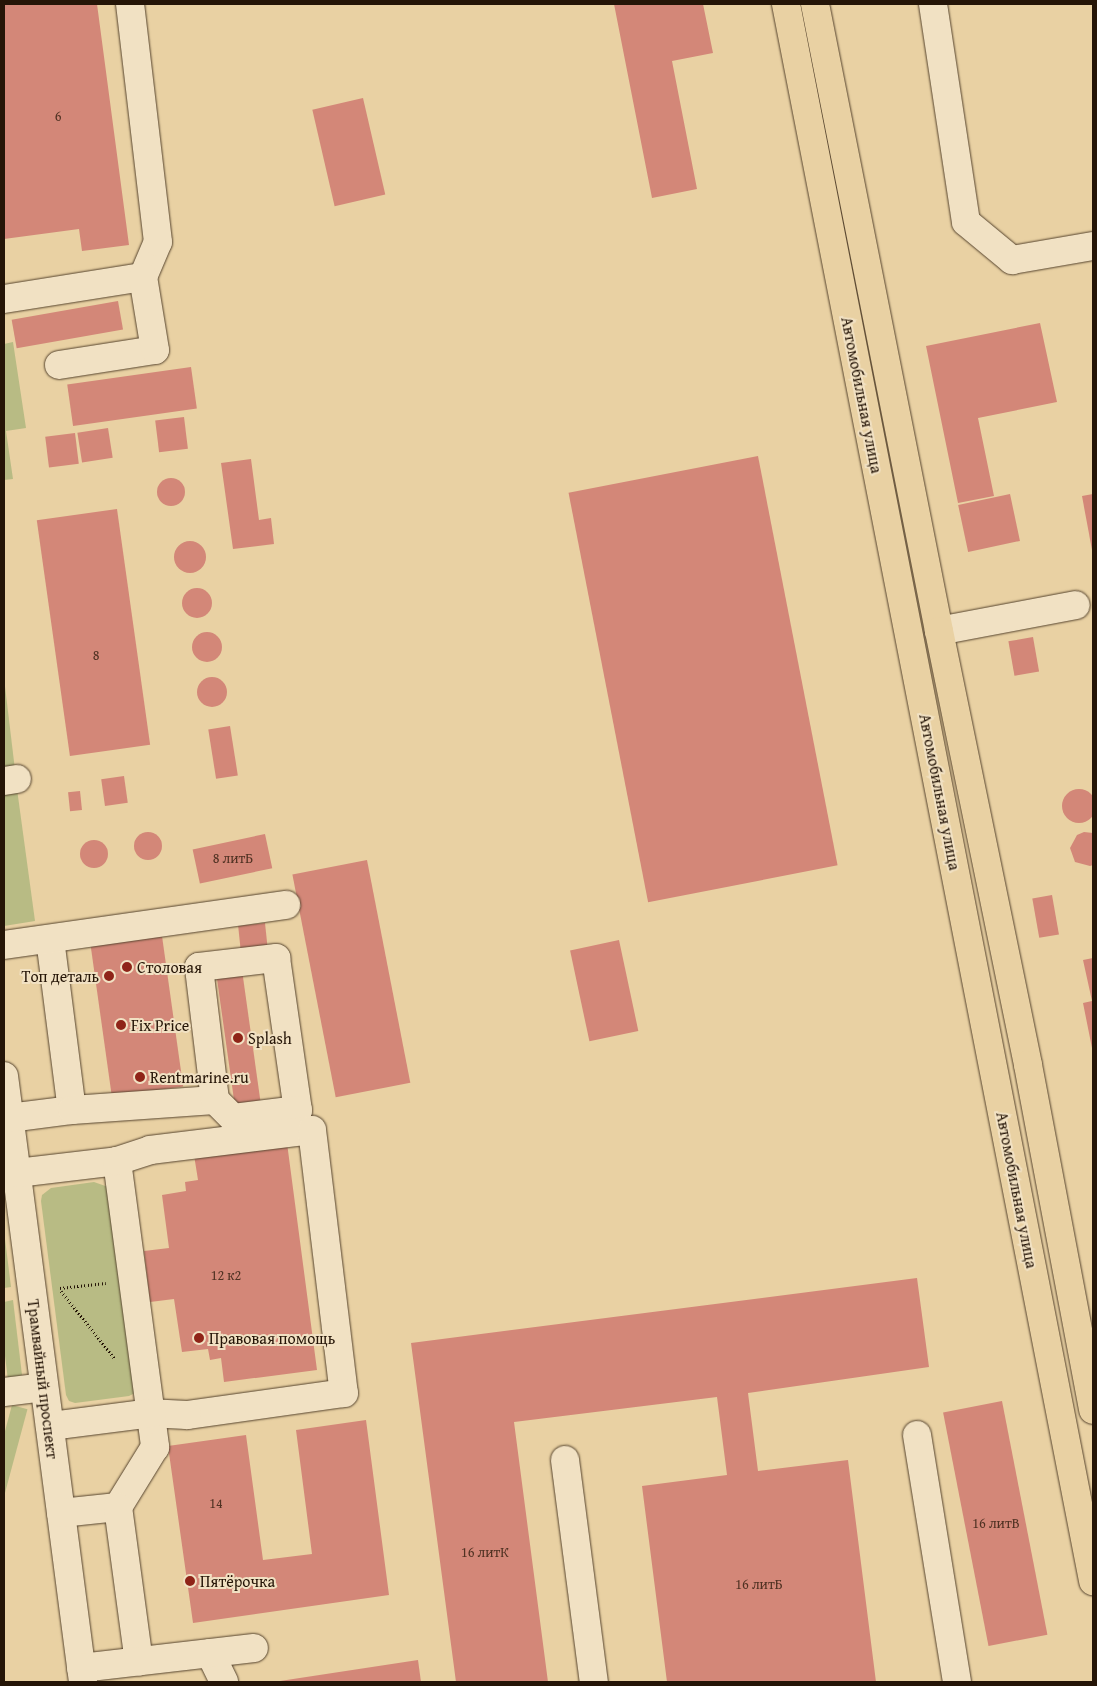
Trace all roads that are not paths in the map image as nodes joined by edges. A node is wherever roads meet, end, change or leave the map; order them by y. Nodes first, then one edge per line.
1 (130, 4) edge
2 (786, 4) edge
3 (815, 4) edge
4 (933, 4) edge
5 (1093, 246) edge
6 (143, 277) junction
7 (4, 299) edge
8 (59, 365) dead end
9 (1076, 604) dead end
10 (939, 631) junction
11 (286, 905) dead end
12 (50, 939) junction
13 (4, 945) edge
14 (4, 1076) edge
15 (215, 1100) junction
16 (72, 1110) junction
17 (9, 1118) junction
18 (117, 1161) junction
19 (17, 1173) junction
20 (44, 1387) junction
21 (4, 1392) edge
22 (1093, 1410) edge
23 (152, 1413) junction
24 (50, 1426) junction
25 (918, 1435) dead end
26 (565, 1460) dead end
27 (118, 1507) junction
28 (61, 1513) junction
29 (1093, 1581) edge
30 (254, 1648) dead end
31 (210, 1653) junction
32 (139, 1662) junction
33 (82, 1675) edge
34 (224, 1682) edge
35 (594, 1682) edge
36 (957, 1682) edge

1 - 6 street
2 - 29 main road, Автомобильная улица
3 - 10 main road, Автомобильная улица
4 - 5 street
6 - 7 street
6 - 8 street
9 - 10 street
10 - 22 main road, Автомобильная улица
11 - 12 street
12 - 13 street
12 - 16 street
14 - 17 street, Трамвайный проспект
15 - 15 street
15 - 16 street
16 - 17 street
17 - 19 street, Трамвайный проспект
18 - 19 street
18 - 23 street
18 - 23 street
19 - 20 street, Трамвайный проспект
20 - 21 street
20 - 24 street, Трамвайный проспект
23 - 24 street
23 - 27 street
24 - 28 street, Трамвайный проспект
25 - 36 street
26 - 35 street
27 - 28 street
27 - 32 street
28 - 33 street, Трамвайный проспект
30 - 31 street
31 - 32 street
31 - 34 street
32 - 33 street

